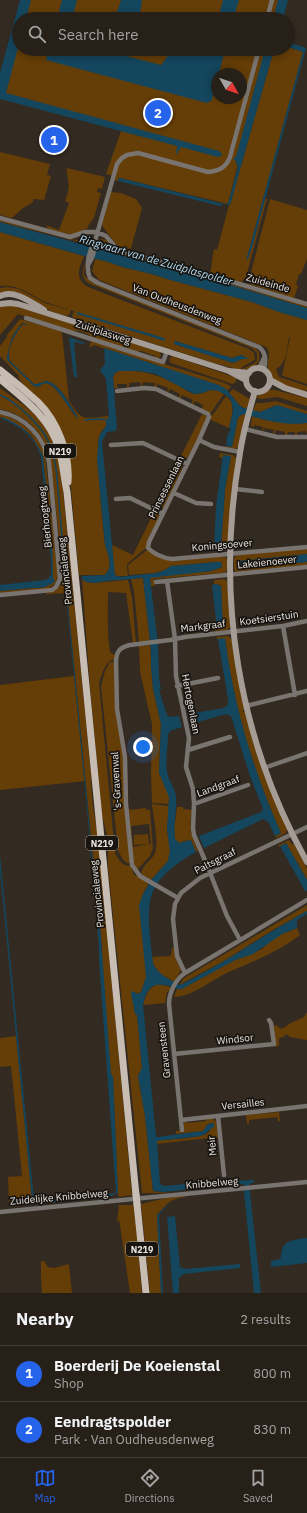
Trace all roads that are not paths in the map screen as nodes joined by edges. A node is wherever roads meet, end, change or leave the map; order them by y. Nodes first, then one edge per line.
1 (272, 0) edge
2 (269, 12) edge
3 (257, 56) edge
4 (0, 218) edge
5 (97, 232) junction
6 (0, 296) edge
7 (0, 304) edge
8 (307, 304) edge
9 (50, 314) junction
10 (26, 318) dead end
11 (167, 351) junction
12 (262, 369) junction
13 (0, 370) edge
14 (229, 371) junction
15 (249, 373) junction
16 (0, 379) edge
17 (246, 380) junction
18 (269, 384) junction
19 (117, 391) dead end
20 (255, 391) junction
21 (307, 395) edge
22 (0, 412) edge
23 (245, 429) junction
24 (307, 437) edge
25 (199, 440) junction
26 (110, 445) dead end
27 (240, 452) junction
28 (187, 464) junction
29 (234, 489) junction
30 (67, 492) junction
31 (262, 492) dead end
32 (174, 493) junction
33 (116, 499) dead end
34 (211, 504) dead end
35 (163, 514) junction
36 (149, 542) joint
37 (307, 547) edge
38 (229, 554) junction
39 (307, 567) edge
40 (230, 574) junction
41 (167, 581) junction
42 (156, 582) dead end
43 (0, 596) edge
44 (307, 621) edge
45 (283, 626) junction
46 (233, 632) junction
47 (175, 639) junction
48 (218, 678) dead end
49 (177, 686) junction
50 (307, 691) edge
51 (295, 695) junction
52 (246, 706) junction
53 (230, 737) dead end
54 (188, 750) junction
55 (307, 753) edge
56 (264, 768) junction
57 (248, 785) dead end
58 (194, 804) junction
59 (307, 827) edge
60 (292, 833) junction
61 (307, 862) edge
62 (210, 873) junction
63 (178, 898) junction
64 (307, 900) edge
65 (240, 940) junction
66 (185, 972) junction
67 (269, 1020) dead end
68 (174, 1054) junction
69 (307, 1106) edge
70 (218, 1116) junction
71 (181, 1120) junction
72 (182, 1130) dead end
73 (224, 1175) dead end
74 (307, 1182) edge
75 (119, 1200) joint
76 (0, 1212) edge
77 (146, 1293) edge

1 - 2 street
3 - 5 street, Van Oudheusdenweg
4 - 5 street
5 - 8 street, Zuideinde
5 - 12 street, Van Oudheusdenweg
6 - 9 street, Zuidplasweg
7 - 9 street, Zuidplasweg
9 - 11 street, Zuidplasweg
10 - 11 street, Zuidplasweg
11 - 14 street, Zuidplasweg
12 - 15 street
12 - 18 street
13 - 30 main road, Provincialeweg / N219
14 - 15 street, Zuidplasweg
14 - 17 street, Zuidplasweg
15 - 17 street
16 - 30 main road, Provincialeweg / N219
17 - 20 street
18 - 20 street
18 - 21 street
19 - 25 street, Prinsessenlaan
20 - 23 street
22 - 43 street, Bierhoogtweg
23 - 24 street
23 - 27 street
25 - 27 street
25 - 28 street, Prinsessenlaan
26 - 28 street
27 - 29 street
28 - 32 street, Prinsessenlaan
29 - 31 street
29 - 38 street
30 - 77 main road, Provincialeweg / N219, bridge
32 - 34 street
32 - 35 street, Prinsessenlaan
33 - 35 street
35 - 36 street, Prinsessenlaan
36 - 38 street, Koningsoever
37 - 38 street, Koningsoever
38 - 40 street
39 - 40 street, Lakeienoever
40 - 41 street, Lakeienoever
40 - 46 street
41 - 42 street, Lakeienoever
41 - 47 street, Hertogenlaan
44 - 45 street, Koetsierstuin
45 - 46 street, Koetsierstuin
45 - 51 street
46 - 47 street, Markgraaf
46 - 52 street
47 - 49 street, Hertogenlaan
47 - 63 street, 's-Gravenwal
48 - 49 street
49 - 54 street, Hertogenlaan
50 - 51 street
51 - 52 street
52 - 56 street
53 - 54 street
54 - 58 street, Hertogenlaan
55 - 56 street
56 - 60 street
57 - 58 street, Landgraaf
58 - 62 street, Hertogenlaan
59 - 60 street, Paltsgraaf
60 - 61 street
60 - 62 street, Paltsgraaf
62 - 63 street, Paltsgraaf
62 - 65 street, Hertogenlaan
63 - 66 street, Paltsgraaf
64 - 65 street, Gravensteen
65 - 66 street, Gravensteen
66 - 68 street, Gravensteen
67 - 68 street, Windsor
68 - 71 street, Gravensteen
69 - 70 street, Versailles
70 - 71 street, Versailles
70 - 73 street, Meir
71 - 72 street, Gravensteen
74 - 75 street, Knibbelweg
75 - 76 street, Zuidelijke Knibbelweg

